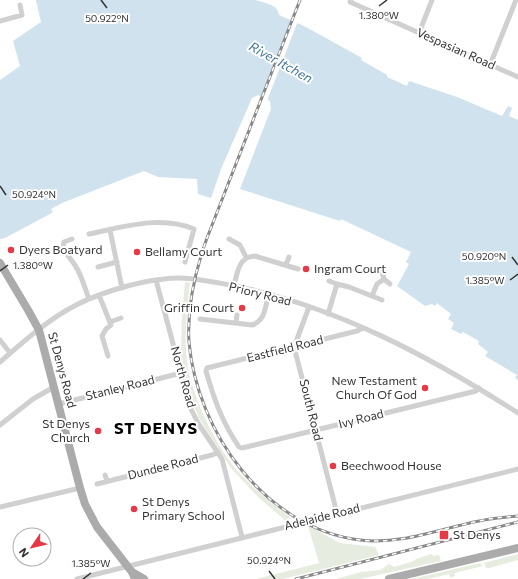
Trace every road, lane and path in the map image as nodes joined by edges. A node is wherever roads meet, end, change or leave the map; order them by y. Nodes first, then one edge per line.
1 (432, 0) edge
2 (516, 0) edge
3 (351, 1) edge
4 (20, 5) dead end
5 (0, 21) edge
6 (419, 33) junction
7 (490, 64) junction
8 (518, 77) edge
9 (110, 230) junction
10 (89, 234) dead end
11 (72, 239) dead end
12 (229, 240) dead end
13 (246, 257) junction
14 (288, 257) dead end
15 (117, 262) junction
16 (185, 262) dead end
17 (0, 264) edge
18 (286, 265) junction
19 (98, 267) dead end
20 (298, 269) dead end
21 (382, 272) dead end
22 (384, 279) junction
23 (156, 280) junction
24 (329, 281) dead end
25 (337, 284) junction
26 (390, 284) dead end
27 (234, 286) junction
28 (122, 288) junction
29 (268, 294) junction
30 (99, 295) junction
31 (372, 296) junction
32 (89, 299) junction
33 (382, 300) dead end
34 (309, 307) junction
35 (328, 314) junction
36 (237, 315) dead end
37 (121, 318) dead end
38 (200, 319) dead end
39 (110, 322) junction
40 (236, 322) junction
41 (363, 328) junction
42 (39, 330) junction
43 (0, 340) edge
44 (294, 347) junction
45 (10, 354) junction
46 (108, 356) dead end
47 (0, 362) edge
48 (181, 373) junction
49 (54, 387) junction
50 (479, 388) junction
51 (59, 404) junction
52 (518, 412) edge
53 (0, 425) edge
54 (316, 430) junction
55 (242, 448) joint
56 (218, 452) junction
57 (518, 468) edge
58 (105, 475) dead end
59 (107, 481) junction
60 (97, 484) dead end
61 (80, 488) junction
62 (0, 507) edge
63 (337, 513) junction
64 (242, 537) junction
65 (518, 548) edge
66 (131, 572) edge
67 (77, 579) edge
68 (144, 579) edge
69 (389, 579) edge

1 - 6 street
2 - 7 street
3 - 6 street, Vespasian Road
4 - 5 street
6 - 7 street, Vespasian Road
7 - 8 street, Vespasian Road
9 - 10 street
9 - 15 street
9 - 16 street
11 - 32 street
12 - 13 street
13 - 18 street
13 - 27 street
14 - 18 street
15 - 19 street
15 - 28 street
17 - 42 main road, St Denys Road
18 - 20 street
21 - 22 street
22 - 26 street
22 - 31 street
23 - 27 street, Priory Road
23 - 28 street, Priory Road
23 - 48 street, North Road
24 - 25 street
25 - 31 street
25 - 35 street
27 - 29 street, Priory Road
28 - 30 street, Priory Road
29 - 34 street, Priory Road
29 - 40 street
30 - 32 street, Priory Road
30 - 39 street
31 - 33 street
32 - 42 street, Priory Road
34 - 35 street, Priory Road
34 - 44 street
35 - 41 street, Priory Road
36 - 40 street
37 - 39 street
38 - 40 street
39 - 46 street
41 - 44 street, Eastfield Road
41 - 50 street, Priory Road
42 - 45 street, Priory Road
42 - 49 main road, St Denys Road
43 - 45 street
44 - 54 street, South Road
44 - 55 street, Eastfield Road
45 - 47 street, Priory Road
48 - 51 street, Stanley Road
48 - 56 street, North Road
49 - 51 main road, St Denys Road
49 - 53 street
50 - 52 street, Priory Road
50 - 54 street, Ivy Road
51 - 61 main road, St Denys Road
54 - 55 street, Ivy Road
54 - 63 street, South Road
56 - 59 street, Dundee Road
56 - 64 street, North Road
57 - 63 street, Adelaide Road
58 - 59 street
59 - 60 street, Dundee Road
61 - 62 street
61 - 66 main road, St Denys Road
63 - 64 street, Adelaide Road
64 - 66 street, Adelaide Road
65 - 69 main road
66 - 67 street, Adelaide Road
66 - 68 main road, St Denys Road

